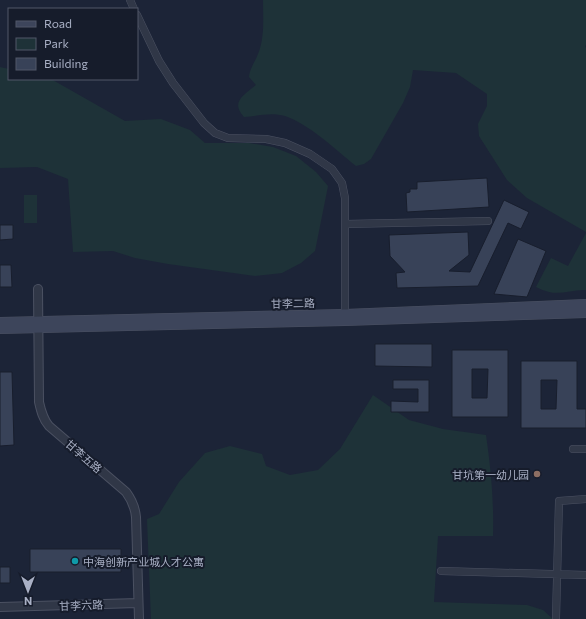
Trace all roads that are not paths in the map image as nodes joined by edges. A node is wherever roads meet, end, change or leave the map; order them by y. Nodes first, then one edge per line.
1 (138, 17) edge
2 (488, 221) dead end
3 (345, 224) junction
4 (38, 289) dead end
5 (586, 304) edge
6 (586, 313) edge
7 (345, 317) junction
8 (0, 322) edge
9 (38, 324) junction
10 (0, 329) edge
11 (573, 449) dead end
12 (586, 449) edge
13 (586, 499) edge
14 (441, 571) dead end
15 (557, 574) junction
16 (586, 575) edge
17 (138, 603) junction
18 (0, 607) edge
19 (556, 618) dead end
20 (139, 619) edge

1 - 3 street
2 - 3 street
3 - 7 street
4 - 9 street, 甘李五路
5 - 7 main road, 甘李二路
6 - 7 main road, 甘李二路
7 - 9 main road, 甘李二路
8 - 9 main road, 甘李二路
9 - 10 main road, 甘李二路
9 - 17 street, 甘李五路
11 - 12 street
13 - 15 street
14 - 15 street
15 - 16 street
15 - 19 street
17 - 18 street, 甘李六路
17 - 20 street, 甘李五路

